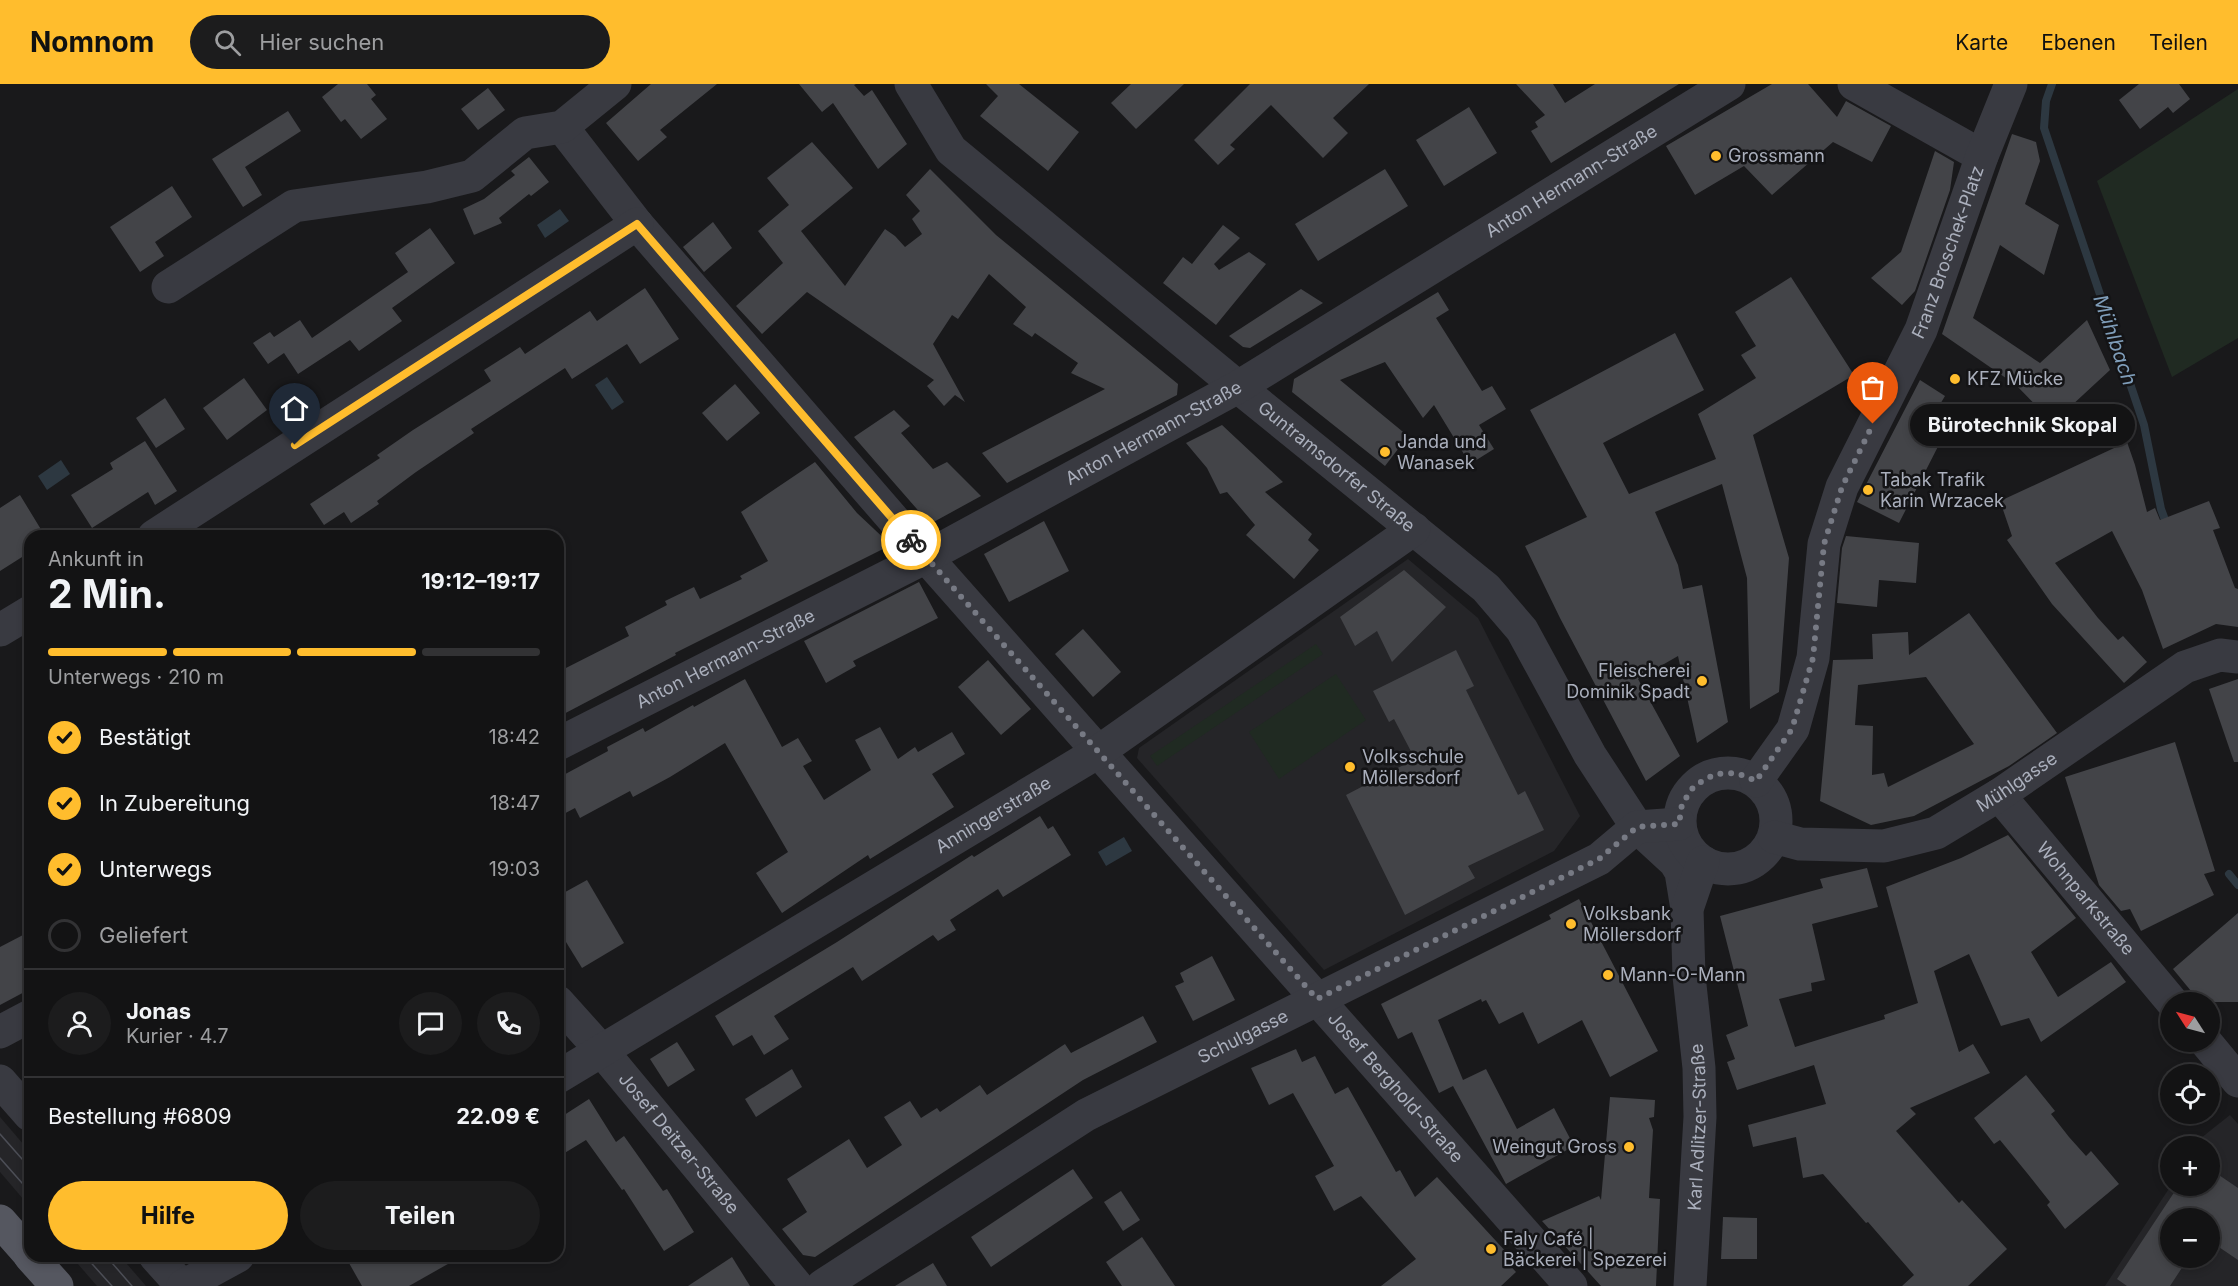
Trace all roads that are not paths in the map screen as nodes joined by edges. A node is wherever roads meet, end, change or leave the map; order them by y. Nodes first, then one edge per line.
1 (615, 84) edge
2 (910, 84) edge
3 (1729, 84) edge
4 (1854, 84) edge
5 (2011, 84) edge
6 (562, 127) junction
7 (1982, 156) junction
8 (637, 224) junction
9 (168, 287) dead end
10 (1238, 387) junction
11 (1414, 529) junction
12 (163, 530) edge
13 (926, 557) junction
14 (24, 616) edge
15 (0, 630) edge
16 (2238, 657) edge
17 (564, 741) edge
18 (1098, 752) junction
19 (1756, 781) junction
20 (1999, 795) junction
21 (1679, 824) junction
22 (1637, 827) junction
23 (1774, 837) junction
24 (1703, 862) junction
25 (1687, 909) junction
26 (2164, 992) edge
27 (1317, 999) junction
28 (564, 1009) edge
29 (24, 1019) edge
30 (0, 1032) edge
31 (603, 1052) junction
32 (2214, 1052) edge
33 (564, 1074) edge
34 (0, 1081) edge
35 (2238, 1081) edge
36 (24, 1107) edge
37 (0, 1221) edge
38 (24, 1248) edge
39 (36, 1262) edge
40 (160, 1262) edge
41 (227, 1262) edge
42 (57, 1286) edge
43 (182, 1286) edge
44 (797, 1286) edge
45 (822, 1286) edge
46 (1571, 1286) edge
47 (1690, 1286) edge

1 - 6 street
2 - 10 street, Guntramsdorfer Straße
3 - 10 street, Anton Hermann-Straße
4 - 7 street
5 - 7 street, Franz Broschek-Platz
6 - 8 street, Josef Berghold-Straße
6 - 9 street
7 - 19 street, Franz Broschek-Platz
8 - 12 street
8 - 13 street, Josef Berghold-Straße
10 - 11 street, Guntramsdorfer Straße
10 - 13 street, Anton Hermann-Straße
11 - 18 street, Anningerstraße
11 - 22 street, Guntramsdorfer Straße
13 - 17 street, Anton Hermann-Straße
13 - 18 street, Josef Berghold-Straße
14 - 15 street
16 - 20 street, Mühlgasse
18 - 27 street, Josef Berghold-Straße
18 - 31 street, Anningerstraße
19 - 21 street
19 - 23 street
20 - 23 street, Mühlgasse
20 - 26 street, Wohnparkstraße
21 - 22 street
21 - 24 street
22 - 25 street, Guntramsdorfer Straße
22 - 27 street, Schulgasse
23 - 24 street
24 - 25 street, Karl Adlitzer-Straße
25 - 47 street, Karl Adlitzer-Straße
27 - 45 street, Schulgasse
27 - 46 street, Josef Berghold-Straße
28 - 31 street, Josef Deitzer-Straße
29 - 30 street
31 - 33 street, Anningerstraße
31 - 44 street, Josef Deitzer-Straße
32 - 35 street
34 - 36 street
37 - 38 main road
39 - 42 main road
40 - 43 street
41 - 43 street

